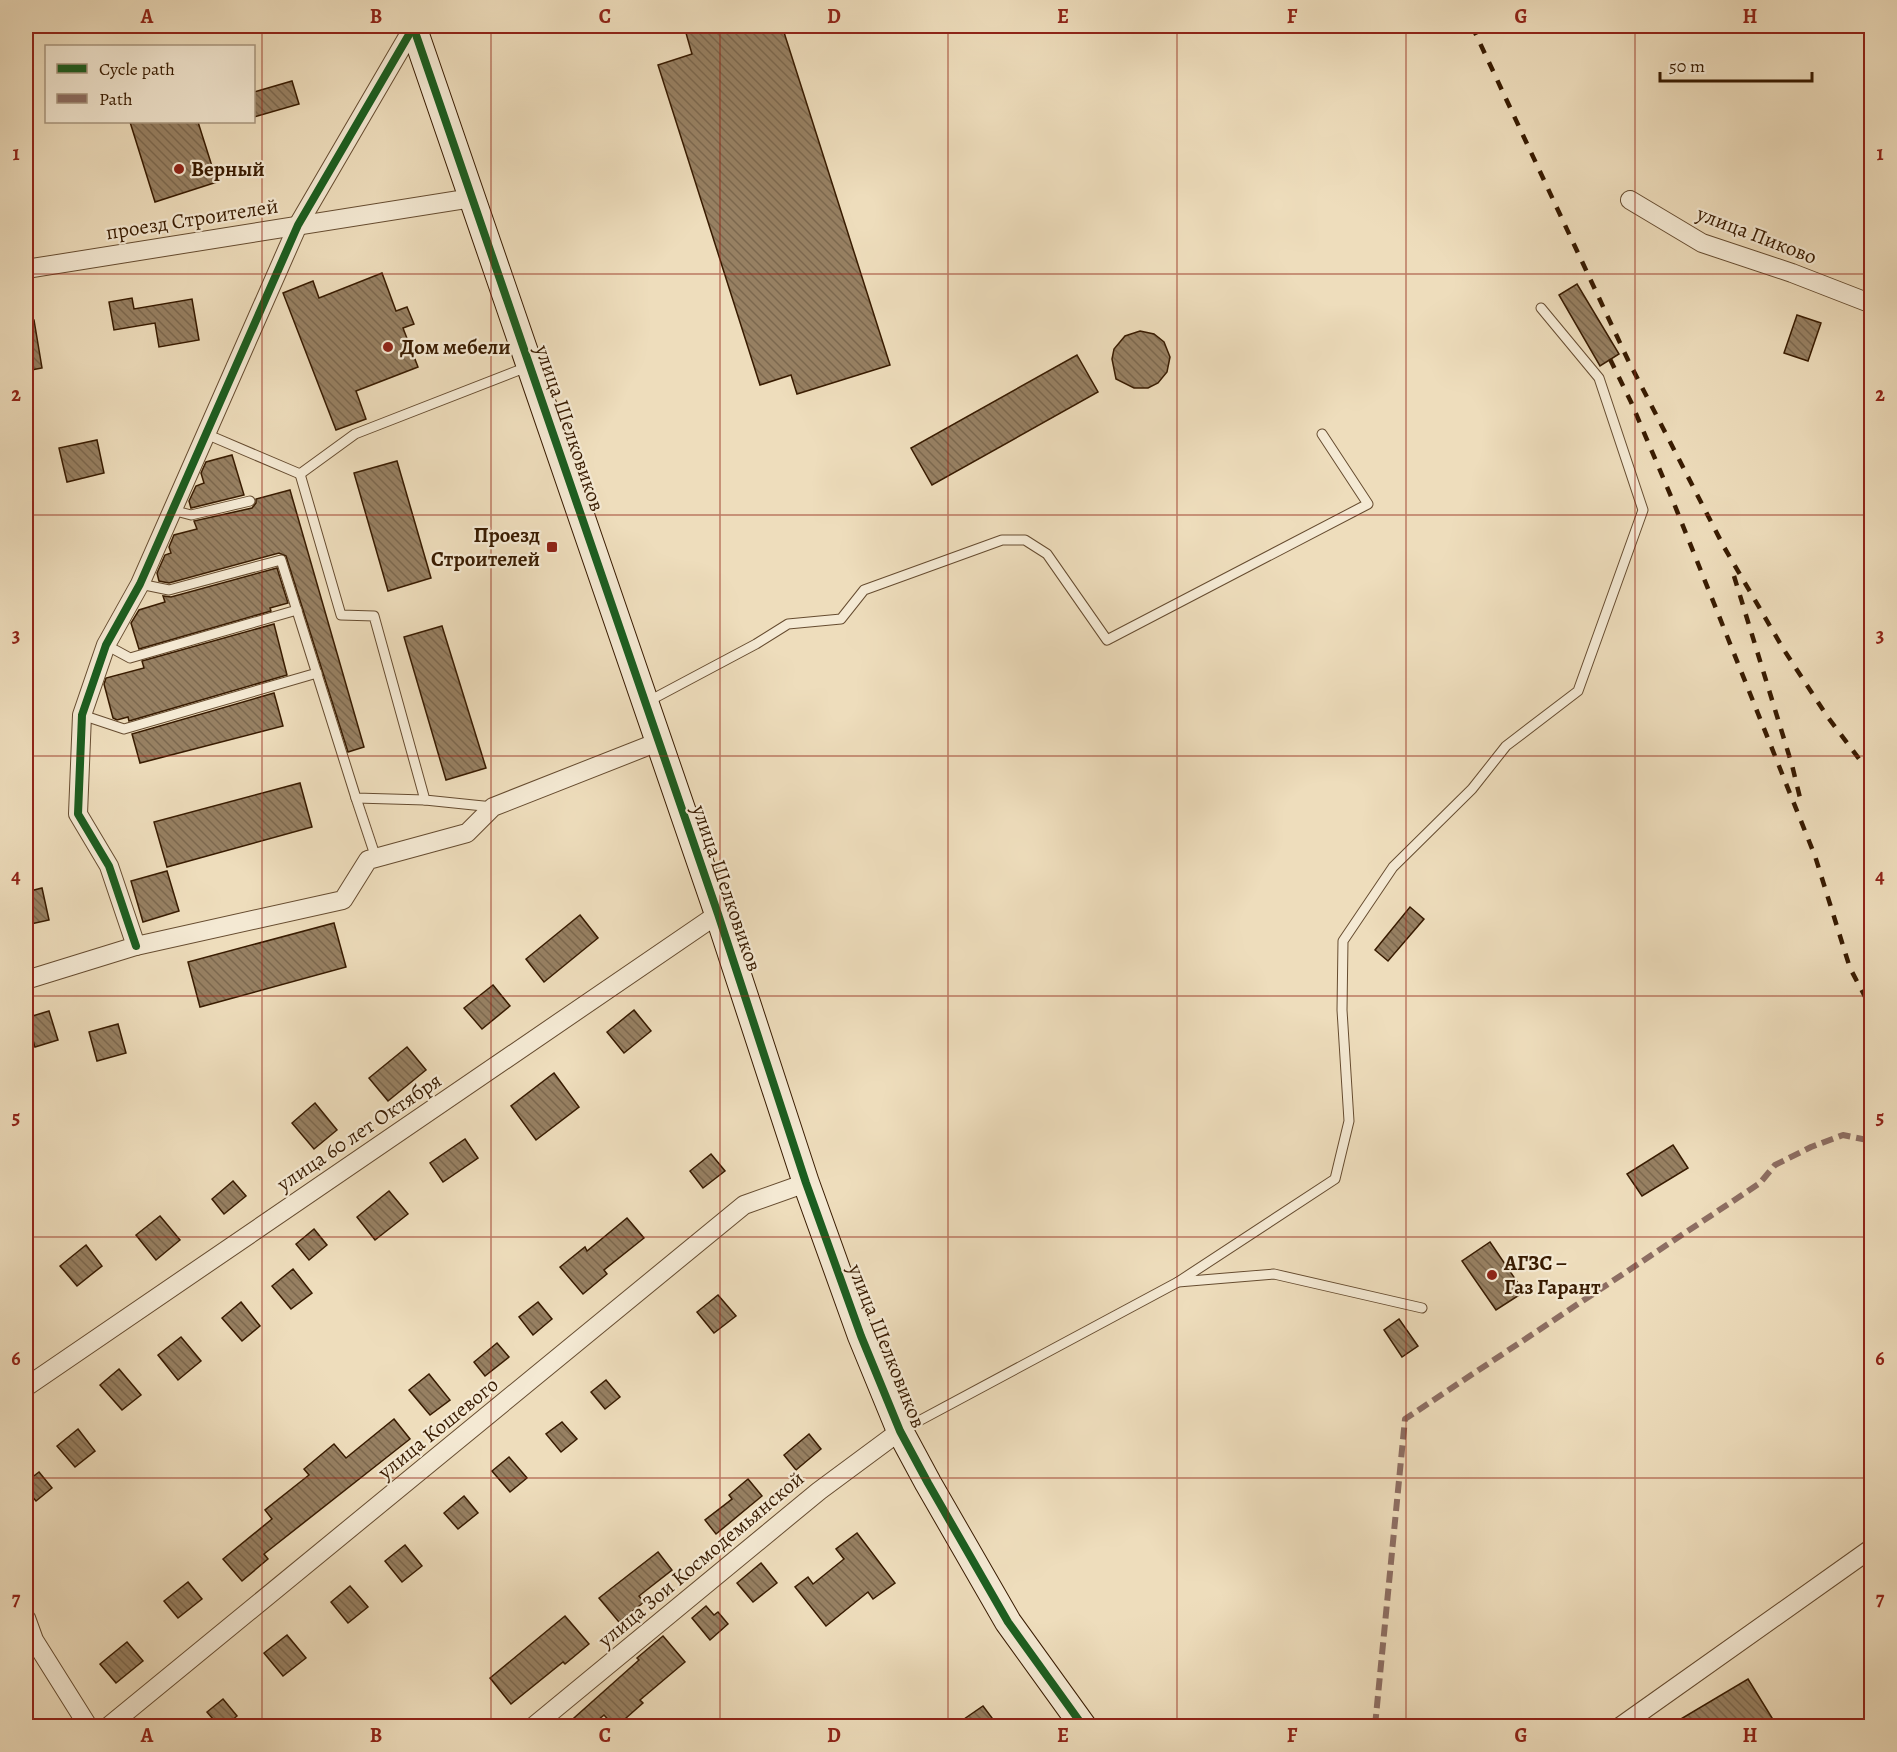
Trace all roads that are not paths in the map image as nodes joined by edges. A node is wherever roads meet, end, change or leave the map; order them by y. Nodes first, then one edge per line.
1 (413, 26) edge
2 (472, 198) junction
3 (1630, 200) dead end
4 (297, 225) junction
5 (26, 269) edge
6 (1872, 304) edge
7 (1541, 308) dead end
8 (529, 366) junction
9 (206, 434) junction
10 (1322, 434) dead end
11 (300, 474) junction
12 (250, 501) dead end
13 (172, 510) junction
14 (140, 584) junction
15 (297, 610) junction
16 (106, 645) junction
17 (317, 673) junction
18 (644, 703) junction
19 (82, 715) junction
20 (658, 742) junction
21 (356, 798) junction
22 (425, 800) junction
23 (493, 807) junction
24 (376, 858) junction
25 (718, 914) junction
26 (136, 946) junction
27 (26, 980) edge
28 (806, 1183) junction
29 (1178, 1282) junction
30 (1422, 1308) dead end
31 (26, 1387) edge
32 (900, 1431) junction
33 (1872, 1548) edge
34 (26, 1618) edge
35 (88, 1726) edge
36 (109, 1726) edge
37 (534, 1726) edge
38 (1083, 1726) edge
39 (1621, 1726) edge

1 - 2 street, улица Шелковиков
1 - 4 street
2 - 4 street, проезд Строителей
2 - 8 street, улица Шелковиков
3 - 6 street, улица Пиково
4 - 5 street, проезд Строителей
4 - 9 street
7 - 29 lane
8 - 11 lane
8 - 18 street, улица Шелковиков
9 - 11 lane
9 - 13 street
10 - 18 lane
11 - 22 lane
12 - 13 lane
13 - 14 street
14 - 15 lane
14 - 16 street
15 - 16 lane
15 - 17 lane
16 - 19 street
17 - 19 lane
17 - 21 lane
18 - 20 street, улица Шелковиков
19 - 26 street
20 - 23 street
20 - 25 street, улица Шелковиков
21 - 22 lane
21 - 24 lane
22 - 23 lane
23 - 24 street
24 - 26 street
25 - 28 street, улица Шелковиков
25 - 31 street, улица 60 лет Октября
26 - 27 street
28 - 32 street, улица Шелковиков
28 - 36 street, улица Кошевого
29 - 30 lane
29 - 32 lane
32 - 37 street, улица Зои Космодемьянской
32 - 38 street, улица Шелковиков
33 - 39 street
34 - 35 street

